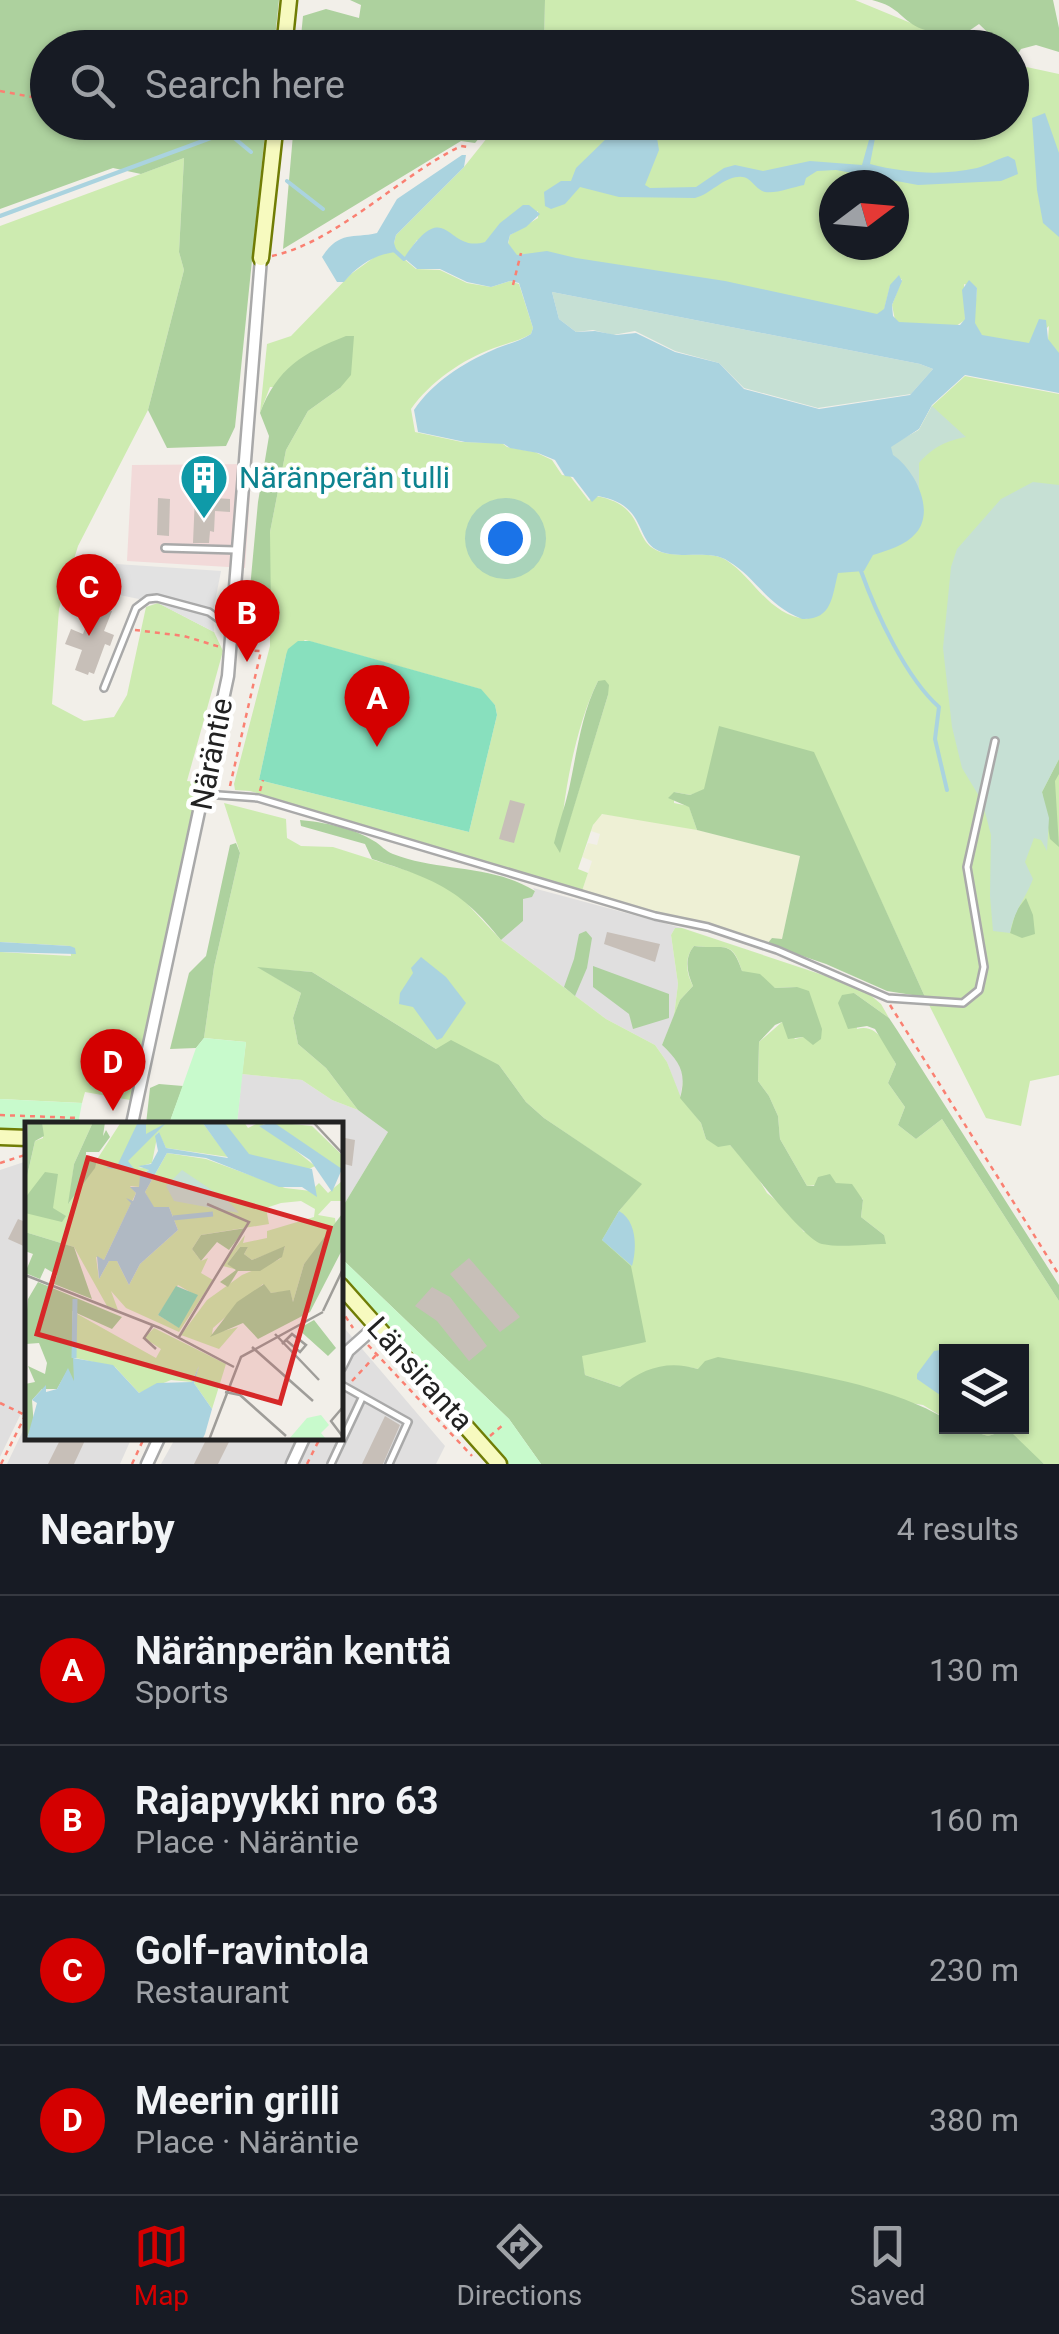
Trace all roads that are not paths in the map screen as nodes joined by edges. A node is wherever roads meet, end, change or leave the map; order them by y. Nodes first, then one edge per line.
1 (289, 0) edge
2 (286, 30) edge
3 (274, 140) edge
4 (261, 258) joint
5 (164, 548) dead end
6 (239, 550) junction
7 (232, 628) junction
8 (104, 688) dead end
9 (995, 741) dead end
10 (205, 794) junction
11 (132, 1122) edge
12 (0, 1136) edge
13 (25, 1138) edge
14 (342, 1287) edge
15 (376, 1326) junction
16 (342, 1362) edge
17 (343, 1386) edge
18 (362, 1398) junction
19 (159, 1439) edge
20 (304, 1439) edge
21 (147, 1464) edge
22 (292, 1464) edge
23 (331, 1464) edge
24 (389, 1464) edge
25 (499, 1464) edge

1 - 2 street
3 - 4 street
4 - 6 street, Näräntie
5 - 6 lane
6 - 7 street, Näräntie
7 - 8 lane
7 - 10 street, Näräntie
9 - 10 lane
10 - 11 street, Näräntie
12 - 13 street
14 - 15 street, Länsiranta
15 - 16 street
15 - 25 street, Länsiranta
17 - 18 lane
18 - 23 lane
18 - 24 lane
19 - 21 street
20 - 22 street

